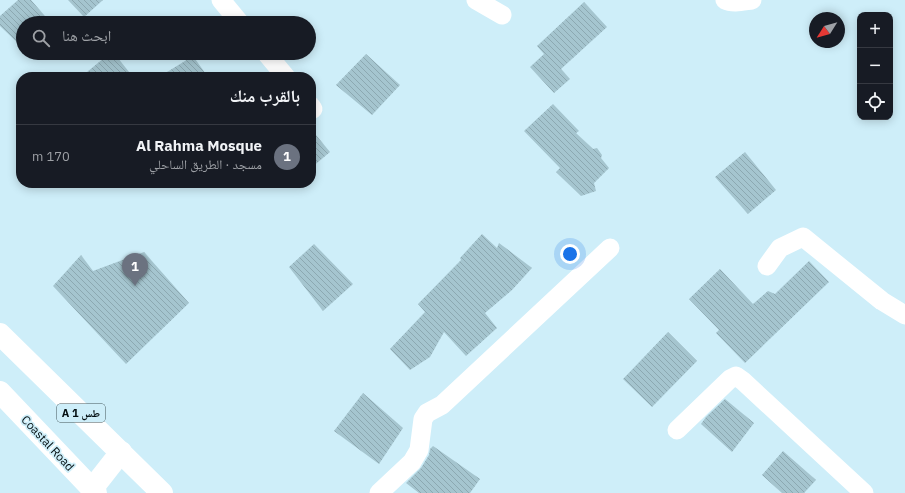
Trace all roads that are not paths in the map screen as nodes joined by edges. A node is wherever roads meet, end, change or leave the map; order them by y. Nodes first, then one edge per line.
1 (221, 0) edge
2 (476, 0) edge
3 (725, 0) edge
4 (752, 0) edge
5 (502, 15) dead end
6 (234, 16) edge
7 (272, 60) edge
8 (282, 72) edge
9 (610, 248) dead end
10 (767, 266) dead end
11 (905, 315) edge
12 (0, 334) edge
13 (0, 392) edge
14 (676, 430) dead end
15 (121, 452) junction
16 (94, 491) edge
17 (162, 493) edge
18 (379, 493) edge
19 (864, 493) edge

1 - 6 street
2 - 5 street
3 - 4 street
7 - 8 street
9 - 18 street
10 - 11 street
12 - 15 highway, A 1 طس
13 - 16 highway, Coastal Road
14 - 19 street
15 - 16 highway
15 - 17 highway, A 1 طس

